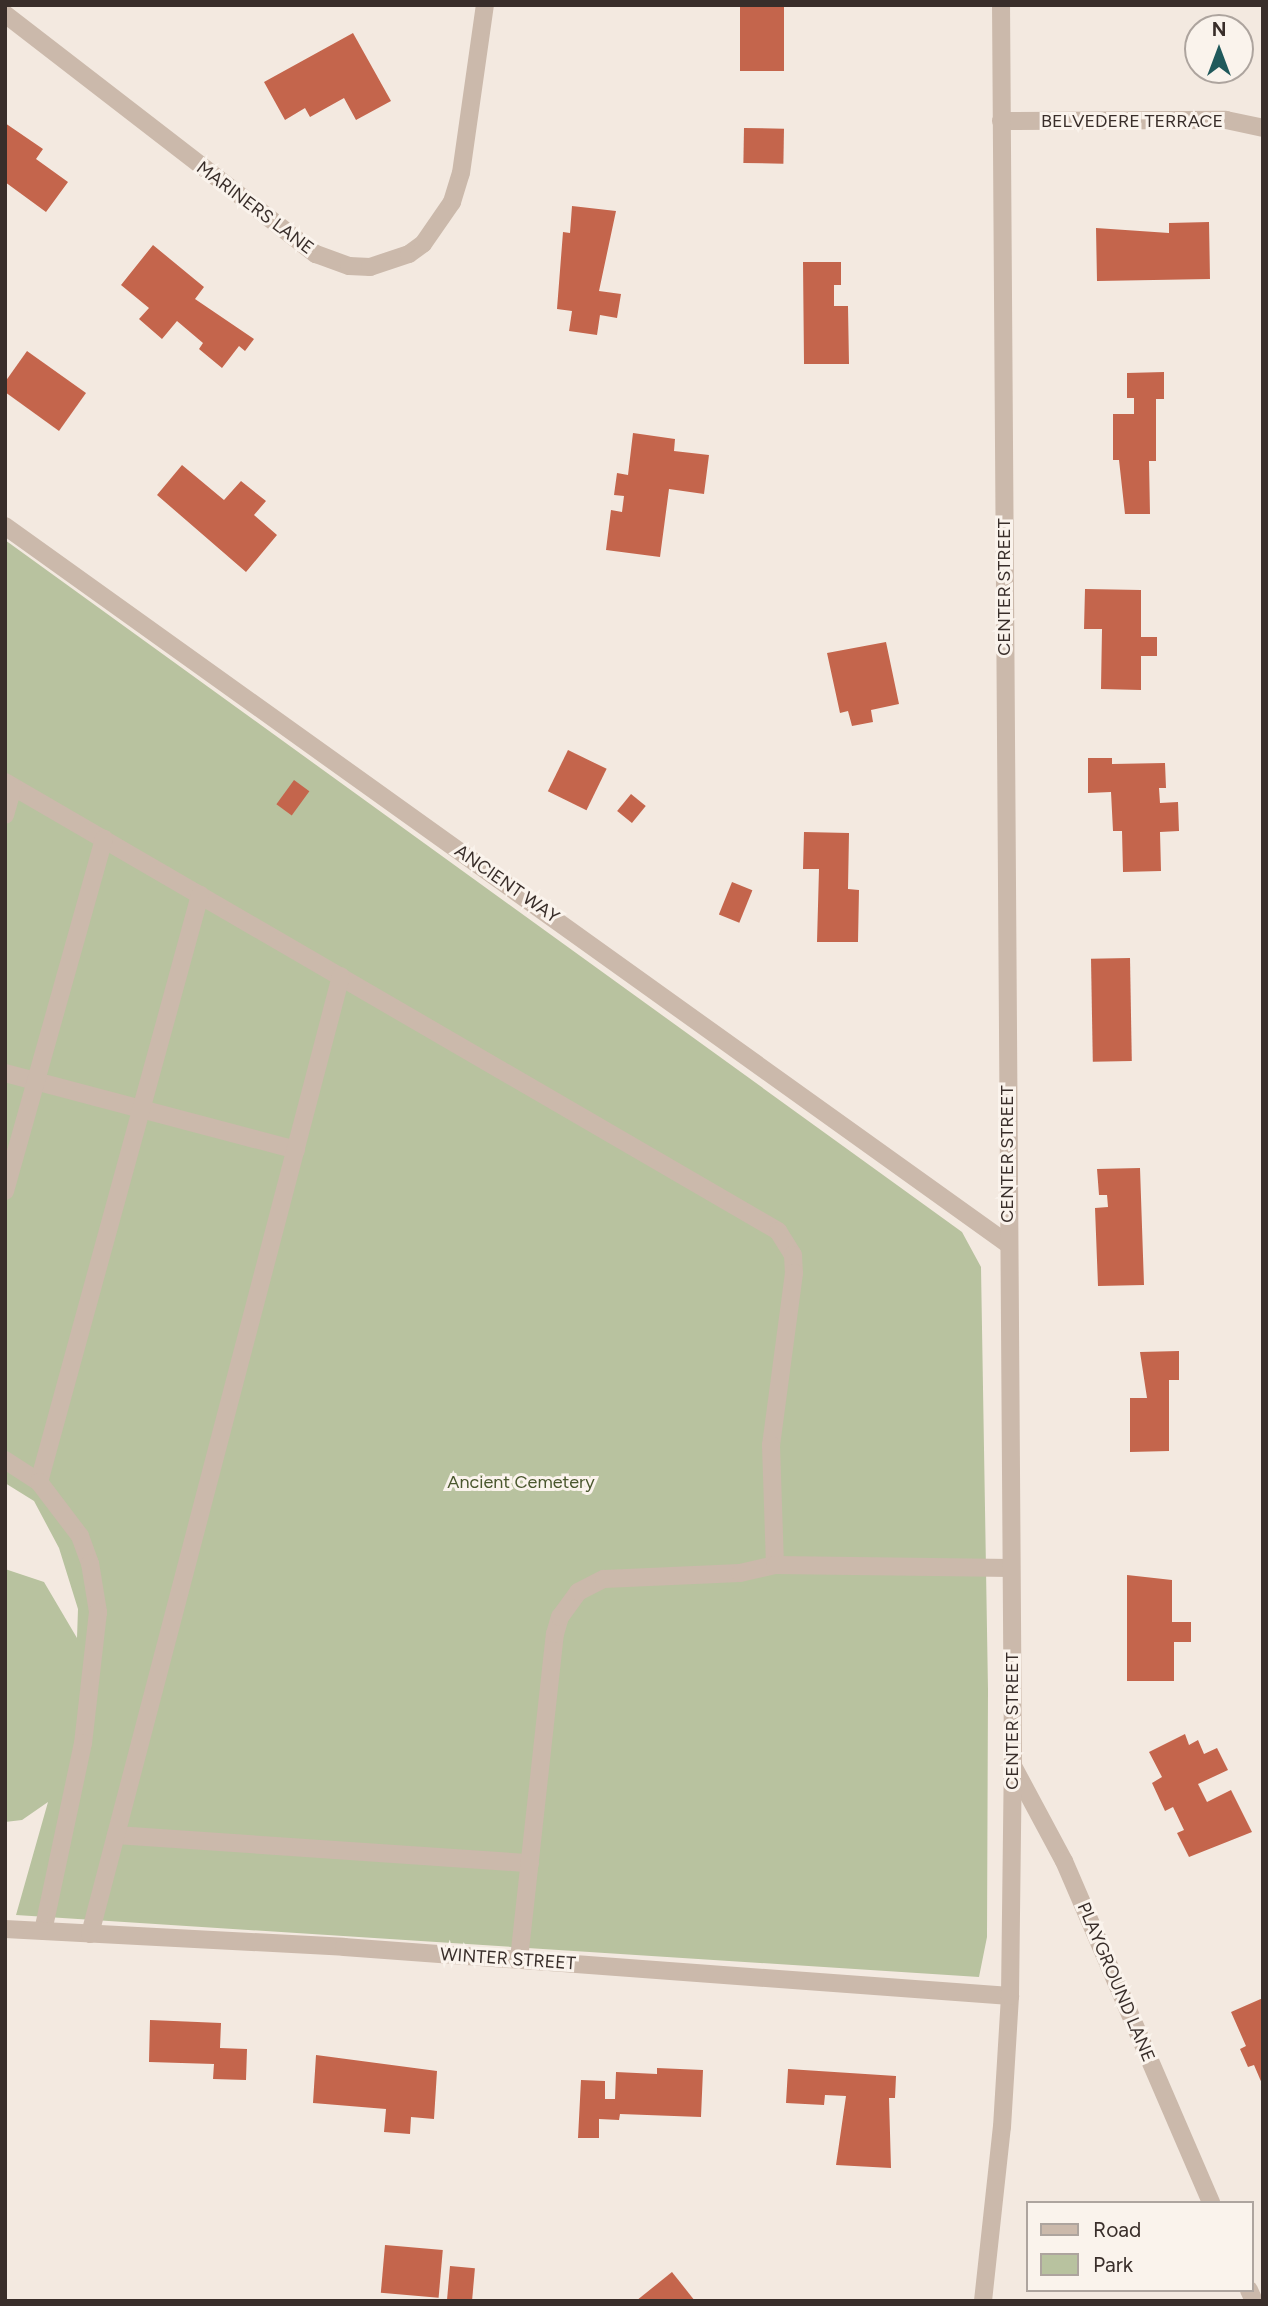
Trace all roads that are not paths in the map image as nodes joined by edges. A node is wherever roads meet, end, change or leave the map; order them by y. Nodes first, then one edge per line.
1 (485, 5) edge
2 (1001, 5) edge
3 (5, 14) edge
4 (1001, 121) junction
5 (1263, 128) edge
6 (5, 526) edge
7 (9, 784) edge
8 (5, 814) edge
9 (104, 839) junction
10 (200, 895) junction
11 (341, 976) junction
12 (5, 1073) edge
13 (36, 1081) junction
14 (141, 1109) junction
15 (296, 1150) junction
16 (5, 1191) edge
17 (1008, 1244) junction
18 (5, 1460) edge
19 (38, 1482) junction
20 (775, 1565) junction
21 (1011, 1568) junction
22 (1013, 1765) junction
23 (116, 1835) junction
24 (530, 1863) junction
25 (5, 1929) edge
26 (43, 1931) junction
27 (90, 1934) junction
28 (519, 1959) junction
29 (1010, 1996) junction
30 (1210, 2201) edge
31 (983, 2301) edge

1 - 3 street, MARINERS LANE
2 - 4 street, CENTER STREET
4 - 5 street, BELVEDERE TERRACE
4 - 17 street, CENTER STREET
6 - 17 street, ANCIENT WAY
7 - 8 street
7 - 9 street
9 - 10 street
9 - 13 street
10 - 11 street
10 - 14 street
11 - 15 street
11 - 20 street
12 - 13 street
13 - 14 street
13 - 16 street
14 - 15 street
14 - 19 street
15 - 23 street
17 - 21 street, CENTER STREET
18 - 19 street
19 - 26 street
20 - 21 street
20 - 24 street
21 - 22 street, CENTER STREET
22 - 29 street, CENTER STREET
22 - 30 street, PLAYGROUND LANE
23 - 24 street
23 - 27 street
24 - 28 street
25 - 26 street, WINTER STREET
26 - 27 street, WINTER STREET
27 - 28 street, WINTER STREET
28 - 29 street, WINTER STREET
29 - 31 street, CENTER STREET

